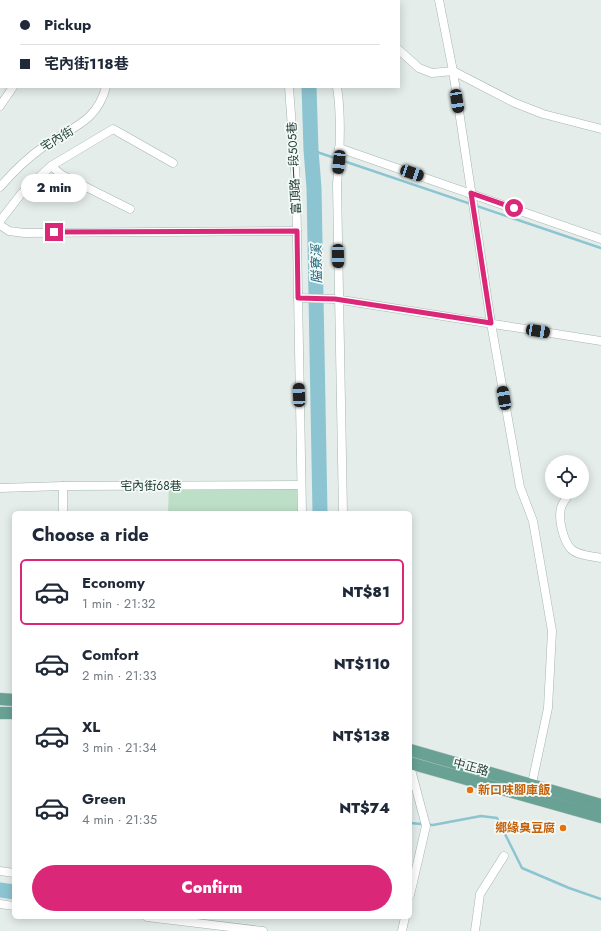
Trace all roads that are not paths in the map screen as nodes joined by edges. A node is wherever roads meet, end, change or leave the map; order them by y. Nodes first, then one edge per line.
1 (439, 0) edge
2 (400, 51) edge
3 (453, 71) junction
4 (12, 88) edge
5 (106, 88) edge
6 (289, 88) edge
7 (337, 88) edge
8 (0, 106) edge
9 (601, 129) edge
10 (340, 154) junction
11 (173, 163) dead end
12 (51, 166) junction
13 (0, 187) edge
14 (472, 198) junction
15 (130, 209) dead end
16 (0, 221) edge
17 (0, 224) edge
18 (297, 231) junction
19 (601, 239) edge
20 (301, 298) junction
21 (337, 299) junction
22 (491, 323) junction
23 (601, 341) edge
24 (301, 485) junction
25 (63, 486) junction
26 (0, 488) edge
27 (566, 499) edge
28 (63, 511) edge
29 (302, 511) edge
30 (343, 511) edge
31 (601, 558) edge
32 (0, 699) edge
33 (12, 700) edge
34 (0, 713) edge
35 (12, 713) edge
36 (412, 756) edge
37 (412, 774) edge
38 (531, 790) junction
39 (601, 805) edge
40 (601, 817) edge
41 (504, 856) dead end
42 (0, 871) edge
43 (12, 873) edge
44 (412, 886) edge
45 (0, 904) edge
46 (12, 906) edge
47 (163, 919) edge
48 (405, 919) edge
49 (262, 931) edge
50 (402, 931) edge
51 (475, 931) edge

1 - 3 street
2 - 3 street
3 - 9 street
3 - 14 street
4 - 8 street
5 - 13 street, 宅內街
6 - 18 street, 富頂路一段505巷
7 - 10 street
10 - 14 street
10 - 21 street
11 - 12 street
12 - 15 street
12 - 16 street
14 - 19 street
14 - 22 street
17 - 18 street
18 - 20 street, 富頂路一段505巷
20 - 21 street
20 - 24 street, 富頂路一段505巷
21 - 22 street
21 - 30 street
22 - 23 street
22 - 38 street
24 - 25 street, 宅內街68巷
24 - 29 street, 富頂路一段505巷
25 - 26 street, 宅內街68巷
25 - 28 street
27 - 31 street
32 - 33 main road
34 - 35 main road
36 - 38 main road, 中正路
37 - 44 street
38 - 39 main road, 中正路
38 - 40 main road, 中正路
41 - 51 street
42 - 43 street
45 - 46 street
47 - 49 street
48 - 50 street

